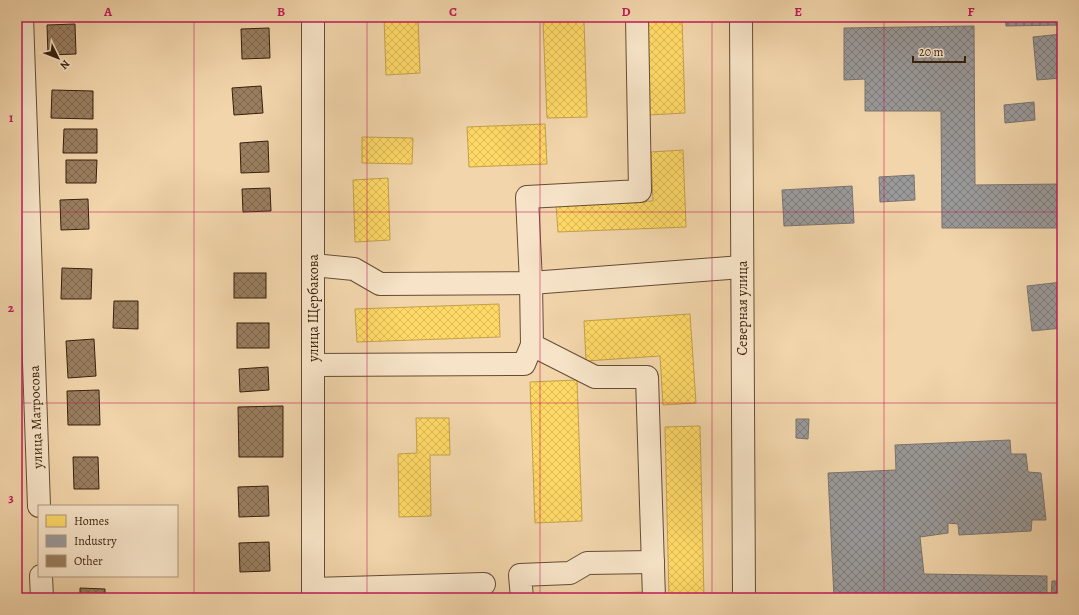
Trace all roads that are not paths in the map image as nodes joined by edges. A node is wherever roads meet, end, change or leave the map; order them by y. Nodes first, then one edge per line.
1 (22, 17) edge
2 (313, 17) edge
3 (637, 17) edge
4 (741, 17) edge
5 (313, 265) junction
6 (742, 267) junction
7 (531, 283) junction
8 (532, 345) junction
9 (313, 365) junction
10 (39, 505) edge
11 (653, 562) junction
12 (41, 577) edge
13 (484, 584) dead end
14 (313, 594) edge
15 (42, 598) edge
16 (522, 598) edge
17 (654, 598) edge
18 (744, 598) edge

1 - 10 street, улица Матросова
2 - 5 street, улица Щербакова
3 - 7 street
4 - 6 street, Северная улица
5 - 7 street
5 - 9 street, улица Щербакова
6 - 7 street
6 - 18 street, Северная улица
7 - 8 street
8 - 9 street
8 - 11 street
9 - 14 street, улица Щербакова
11 - 16 street
11 - 17 street
12 - 15 street
13 - 14 street

